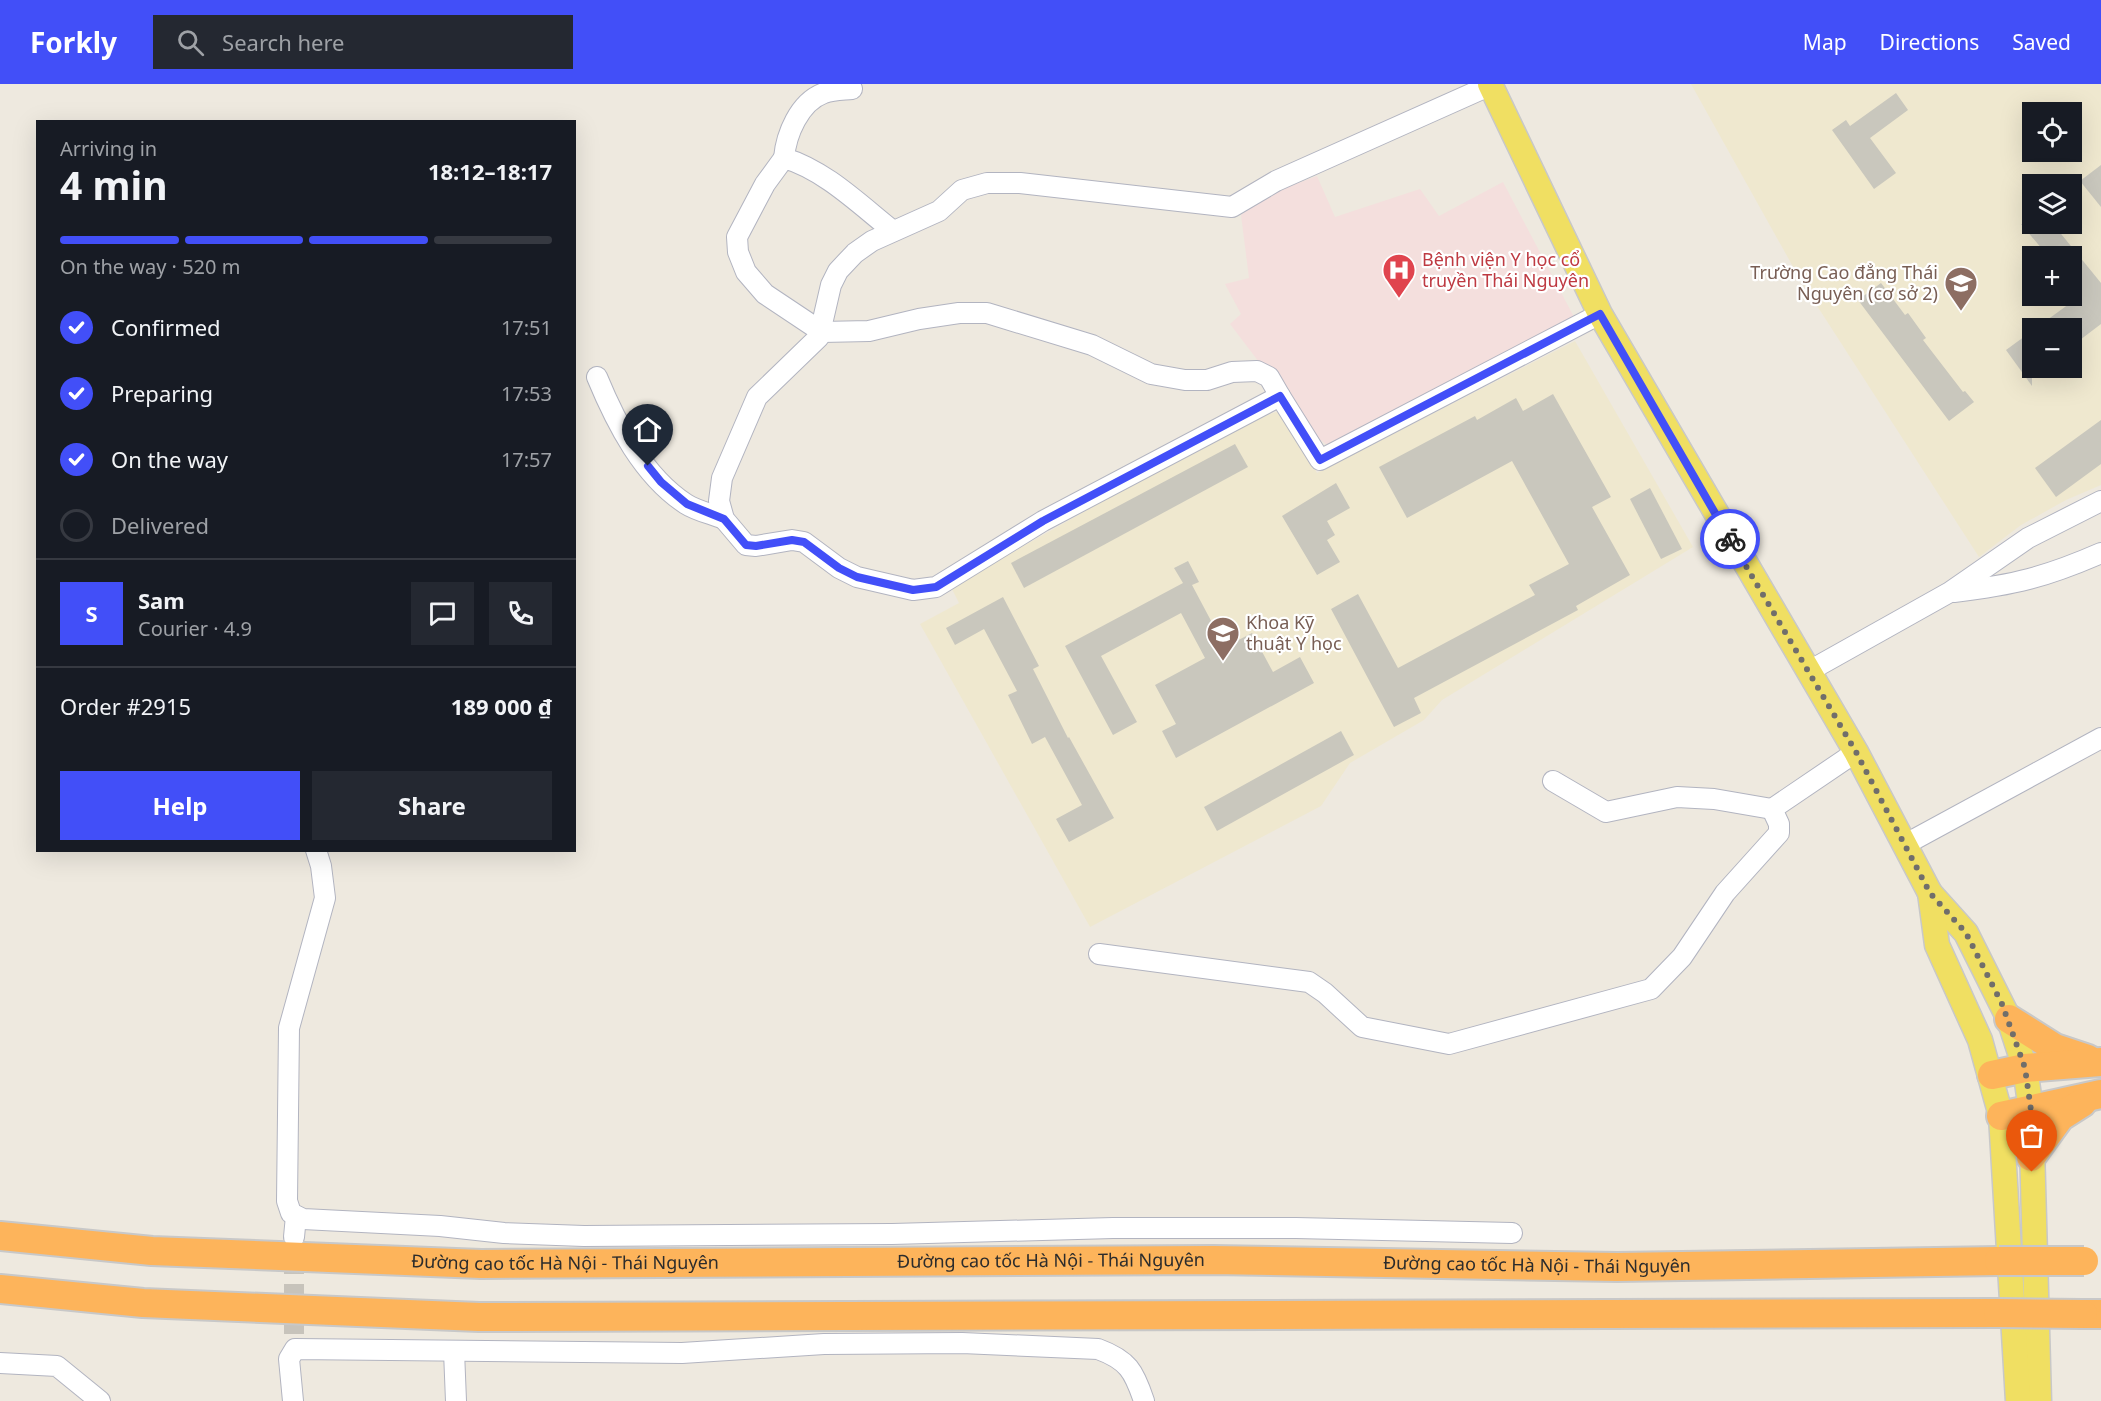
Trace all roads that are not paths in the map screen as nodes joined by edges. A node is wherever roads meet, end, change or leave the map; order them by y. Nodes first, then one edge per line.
1 (1490, 85) edge
2 (852, 88) dead end
3 (784, 159) junction
4 (893, 231) junction
5 (1600, 314) junction
6 (822, 332) junction
7 (597, 377) dead end
8 (1280, 396) junction
9 (2101, 501) edge
10 (724, 519) junction
11 (2101, 553) edge
12 (1950, 592) junction
13 (1809, 671) junction
14 (2101, 738) edge
15 (1856, 752) junction
16 (1553, 781) dead end
17 (1772, 809) junction
18 (1904, 845) junction
19 (316, 852) edge
20 (1930, 893) junction
21 (1099, 954) dead end
22 (2009, 1019) junction
23 (2100, 1062) edge
24 (2025, 1068) junction
25 (1992, 1075) junction
26 (2101, 1094) edge
27 (2031, 1110) junction
28 (2001, 1116) junction
29 (2031, 1157) junction
30 (296, 1216) junction
31 (1512, 1233) dead end
32 (0, 1236) edge
33 (294, 1237) tunnel mouth
34 (2093, 1261) edge
35 (0, 1288) edge
36 (2092, 1314) edge
37 (454, 1351) junction
38 (0, 1363) edge
39 (100, 1401) edge
40 (293, 1401) edge
41 (456, 1401) edge
42 (1144, 1401) edge
43 (2018, 1401) edge
44 (2039, 1401) edge

1 - 4 street
1 - 5 main road
2 - 3 street
3 - 4 street
3 - 6 street
4 - 6 street
5 - 8 street
5 - 13 main road
6 - 8 street
6 - 10 street
7 - 10 street
8 - 10 street
9 - 12 street
11 - 12 street
12 - 13 street
13 - 15 main road
14 - 18 street
15 - 17 street
15 - 18 main road
16 - 17 street
17 - 21 street
18 - 20 main road
19 - 30 street
20 - 22 main road
20 - 25 main road
22 - 23 highway
22 - 24 main road
23 - 24 highway
24 - 25 highway
24 - 27 main road
25 - 28 main road
26 - 27 highway
26 - 29 highway
27 - 28 highway
27 - 29 main road
28 - 43 main road
29 - 44 main road
30 - 31 street
30 - 33 street
32 - 34 highway, Đường cao tốc Hà Nội - Thái Nguyên, bridge
35 - 36 highway, bridge
37 - 40 street
37 - 41 street
37 - 42 street
38 - 39 street

